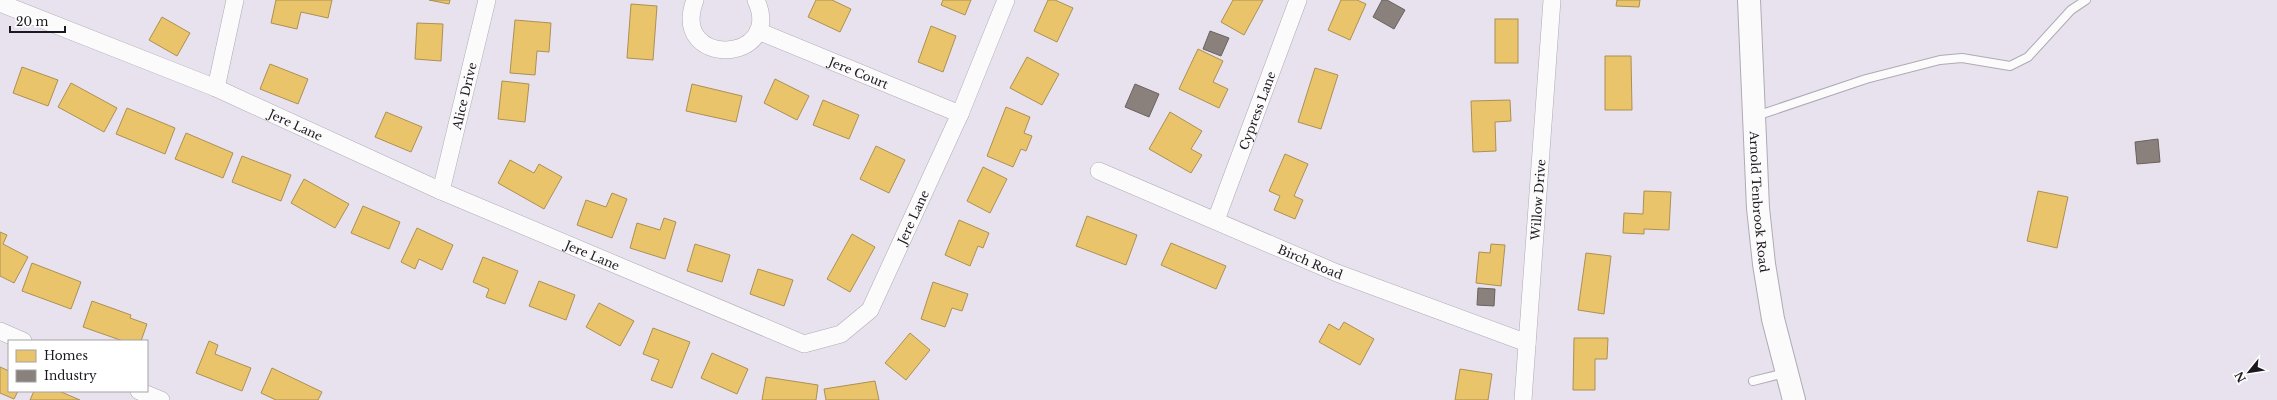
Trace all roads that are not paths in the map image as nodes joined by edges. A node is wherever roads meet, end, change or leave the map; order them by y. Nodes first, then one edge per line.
1 (235, 0) edge
2 (487, 0) edge
3 (695, 0) edge
4 (756, 0) edge
5 (1006, 0) edge
6 (1298, 0) edge
7 (1552, 0) edge
8 (1749, 0) edge
9 (2086, 0) edge
10 (0, 4) edge
11 (758, 31) junction
12 (216, 88) junction
13 (960, 114) junction
14 (1754, 117) junction
15 (1099, 171) dead end
16 (441, 191) junction
17 (1216, 220) junction
18 (0, 331) edge
19 (21, 340) edge
20 (1527, 343) junction
21 (1786, 373) junction
22 (1753, 381) dead end
23 (141, 392) edge
24 (161, 400) edge
25 (1522, 400) edge
26 (1794, 400) edge

1 - 12 street
2 - 16 street, Alice Drive
3 - 11 street
4 - 11 street
5 - 13 street, Jere Lane
6 - 17 street, Cypress Lane
7 - 20 street, Willow Drive
8 - 14 street, Arnold Tenbrook Road
9 - 14 lane
10 - 12 street, Jere Lane
11 - 13 street, Jere Court
12 - 16 street, Jere Lane
13 - 16 street, Jere Lane
14 - 21 street, Arnold Tenbrook Road
15 - 17 street, Birch Road
17 - 20 street, Birch Road
18 - 19 street
20 - 25 street, Willow Drive
21 - 22 lane
21 - 26 street, Arnold Tenbrook Road
23 - 24 street

